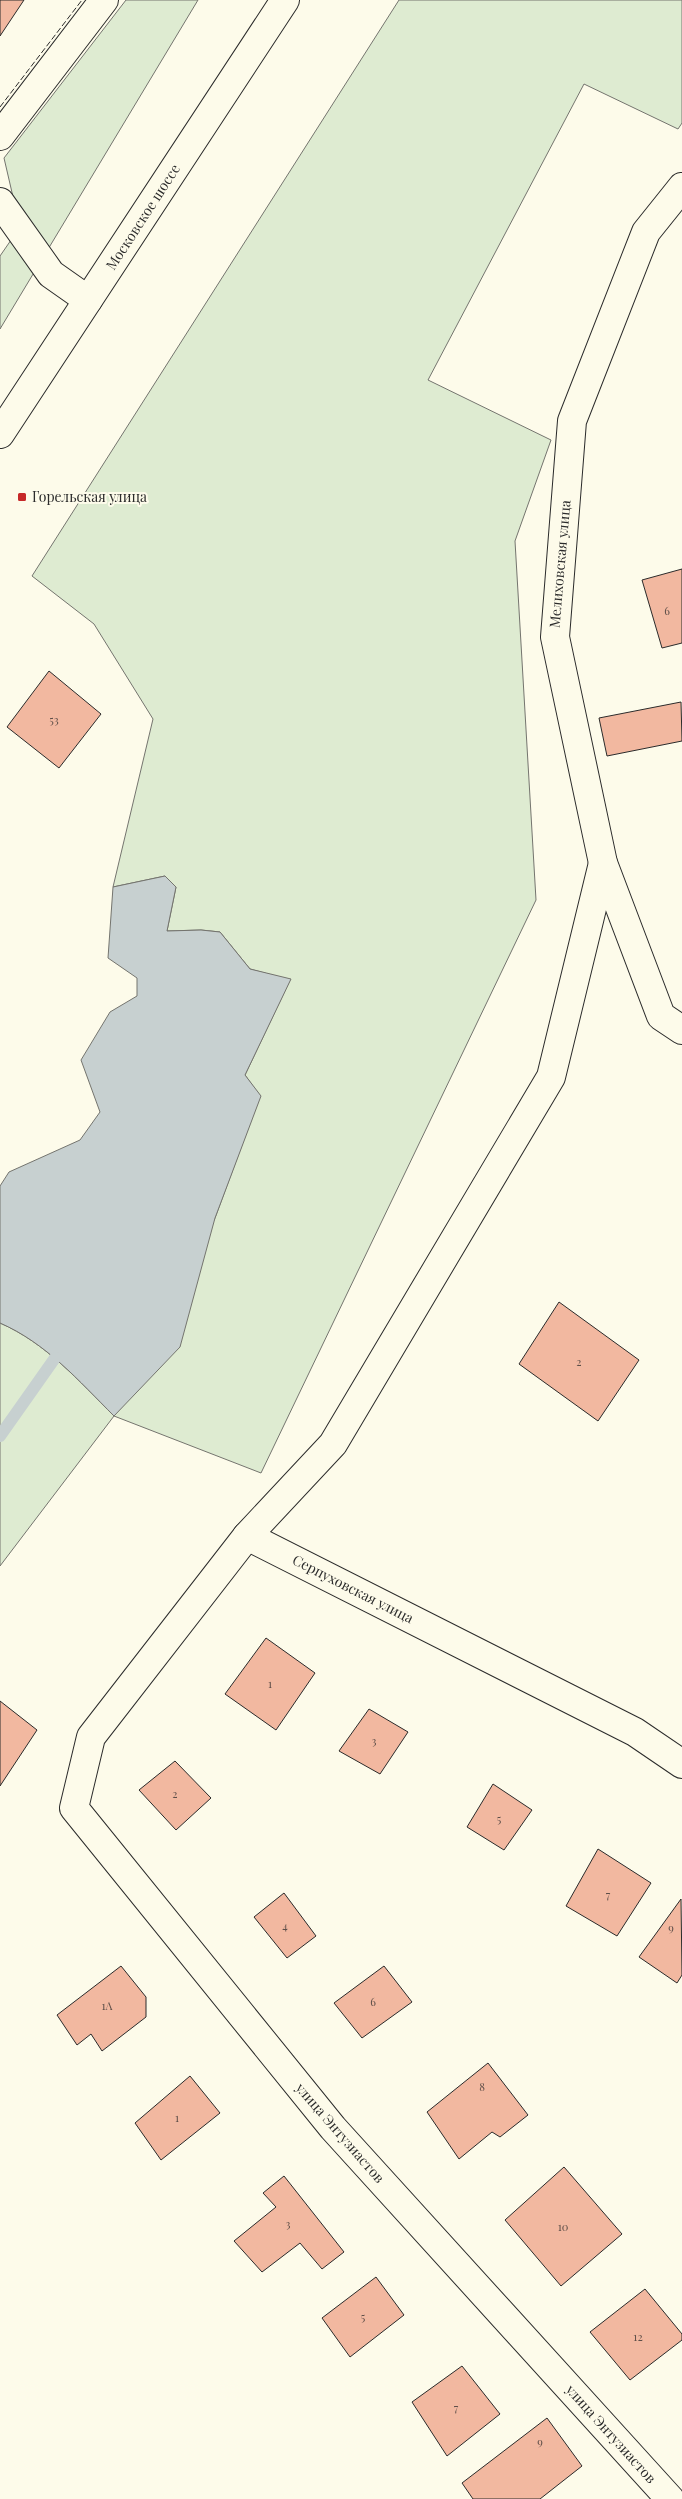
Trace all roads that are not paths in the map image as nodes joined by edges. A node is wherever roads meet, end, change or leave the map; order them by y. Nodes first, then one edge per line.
1 (104, 0) edge
2 (284, 1) edge
3 (0, 136) edge
4 (682, 187) edge
5 (0, 202) edge
6 (88, 300) junction
7 (0, 434) edge
8 (603, 863) junction
9 (682, 1030) edge
10 (247, 1536) junction
11 (682, 1764) edge
12 (670, 2499) edge

1 - 3 street
2 - 6 street, Московское шоссе
4 - 8 street, Мелиховская улица
5 - 6 street
6 - 7 street, Московское шоссе
8 - 9 street, Мелиховская улица
8 - 10 street
10 - 11 street, Серпуховская улица
10 - 12 street, улица Энтузиастов

